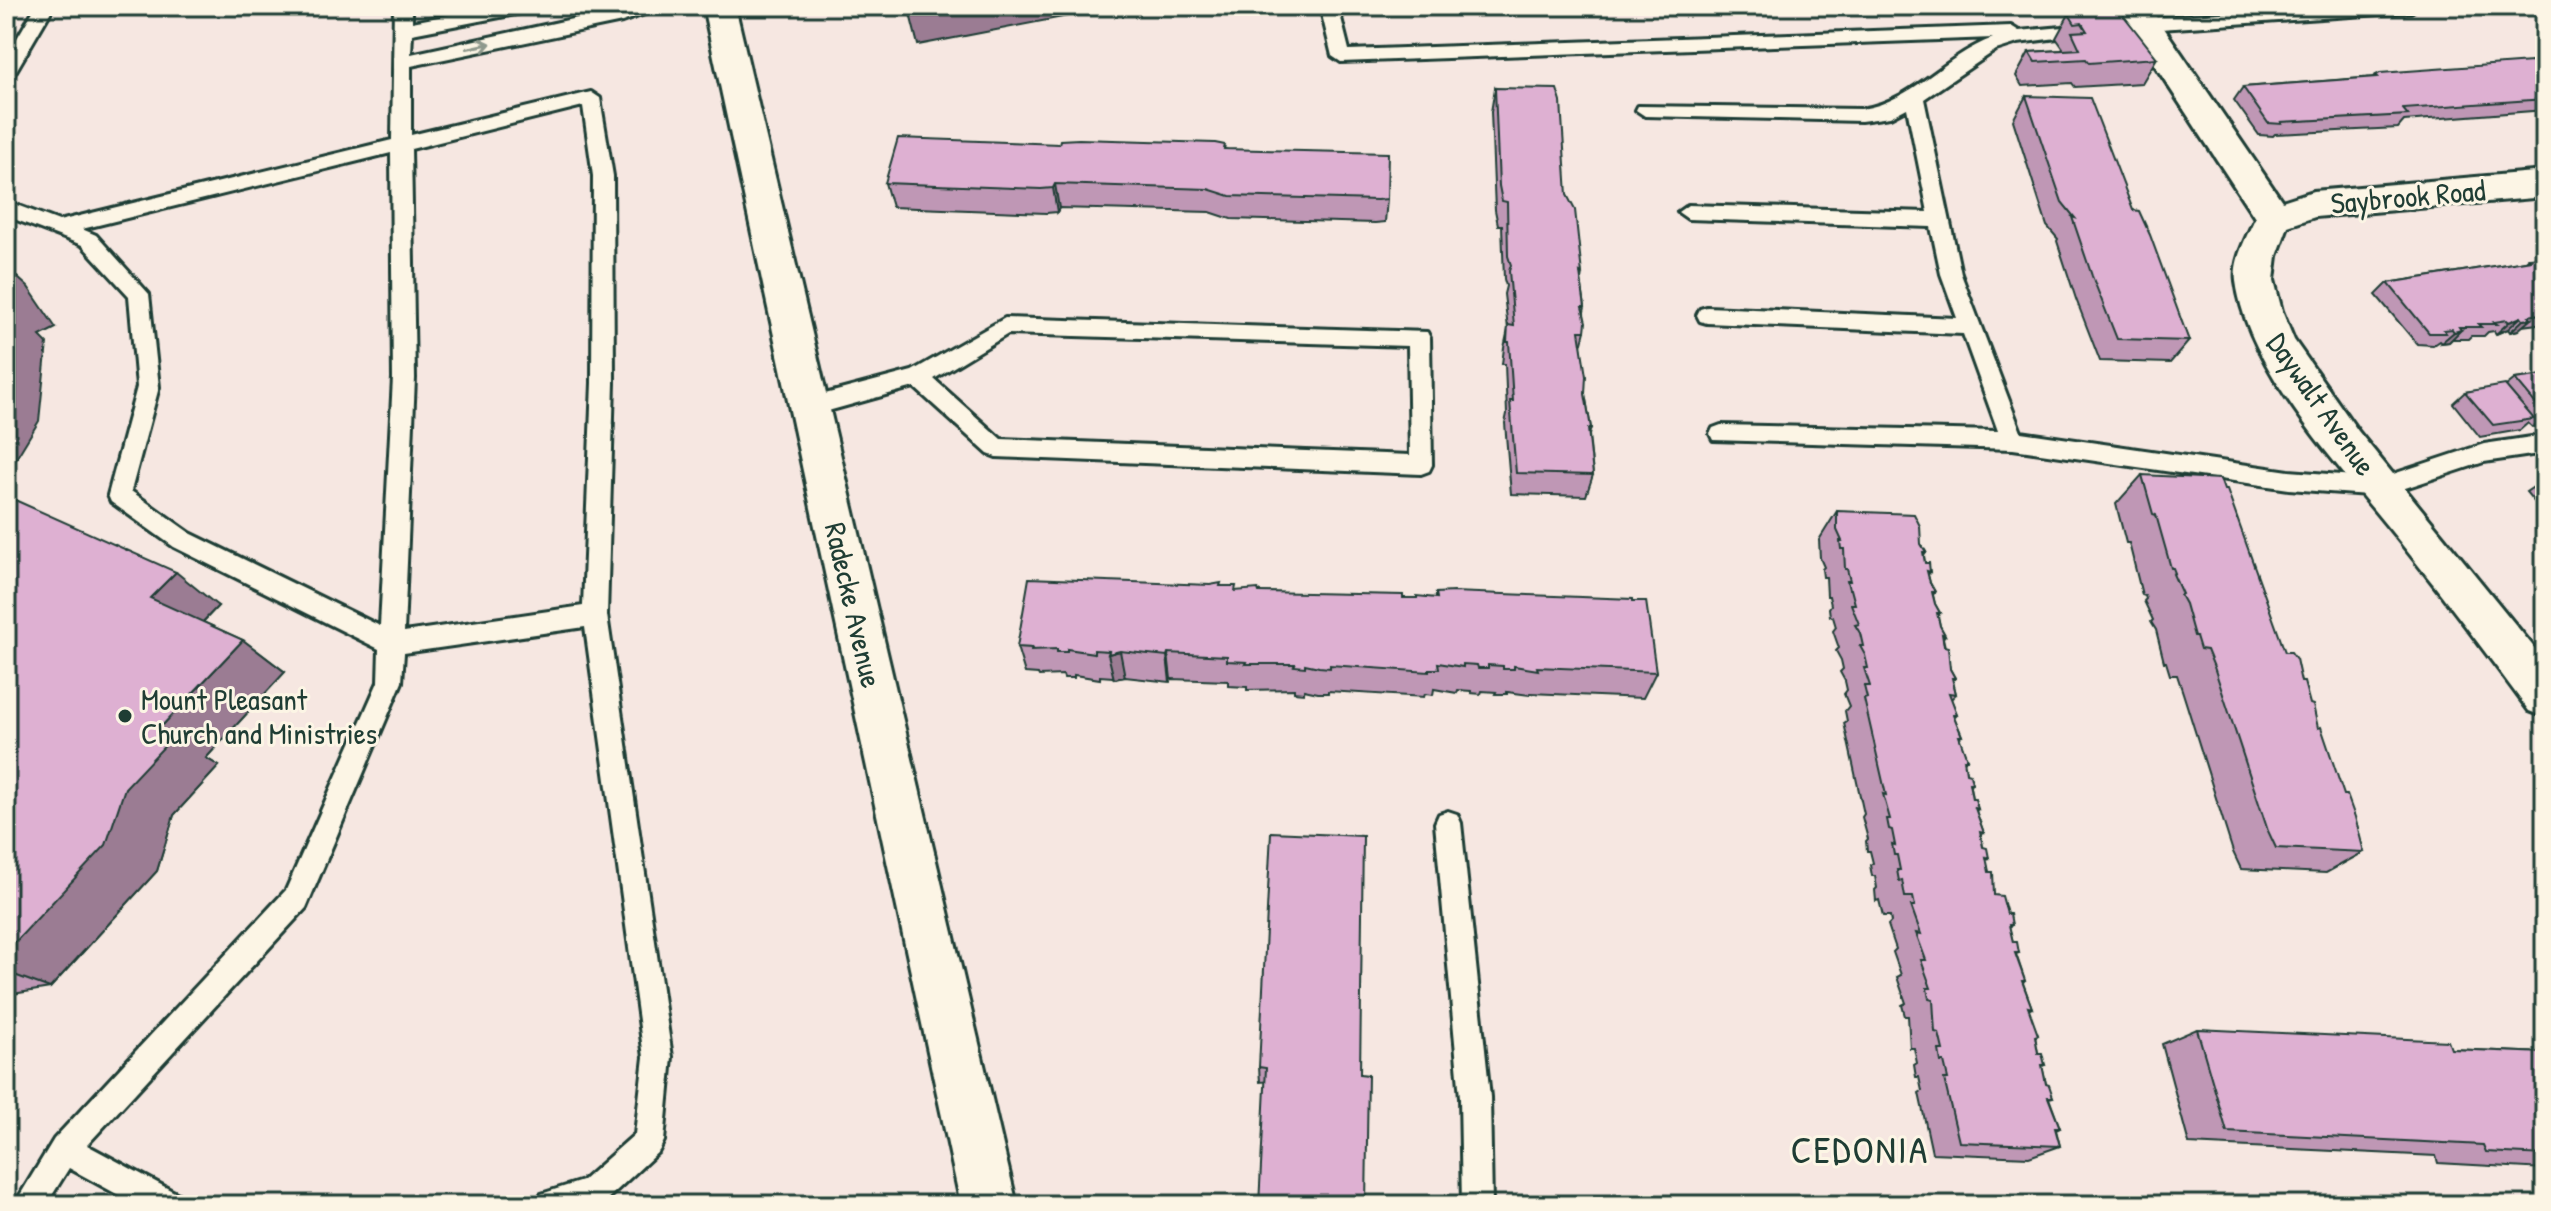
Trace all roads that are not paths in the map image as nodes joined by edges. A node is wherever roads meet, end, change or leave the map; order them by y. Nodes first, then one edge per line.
1 (45, 6) edge
2 (526, 6) edge
3 (650, 6) edge
4 (719, 6) edge
5 (1329, 6) edge
6 (2411, 6) edge
7 (2138, 15) edge
8 (403, 18) edge
9 (2071, 29) junction
10 (403, 62) junction
11 (6, 72) edge
12 (1914, 97) junction
13 (1645, 110) dead end
14 (402, 143) junction
15 (2545, 184) edge
16 (6, 208) edge
17 (1688, 212) dead end
18 (2274, 217) junction
19 (1940, 220) junction
20 (58, 228) junction
21 (1707, 315) dead end
22 (1969, 326) junction
23 (918, 378) junction
24 (810, 407) junction
25 (1721, 434) dead end
26 (2013, 440) junction
27 (2545, 444) edge
28 (2381, 487) junction
29 (595, 615) junction
30 (393, 644) junction
31 (2545, 697) edge
32 (1448, 823) dead end
33 (64, 1149) junction
34 (29, 1205) edge
35 (167, 1205) edge
36 (552, 1205) edge
37 (989, 1205) edge
38 (1477, 1205) edge

1 - 11 lane
2 - 8 lane
10 -> 3 lane
4 - 24 street, Radecke Avenue
5 - 9 lane
6 - 7 lane
7 - 9 lane
7 - 18 street
8 - 10 lane
9 - 12 lane
10 - 14 lane
12 - 13 lane
12 - 19 lane
14 - 20 lane
14 - 29 lane
14 - 30 lane
15 - 18 street, Saybrook Road
16 - 20 lane
17 - 19 lane
18 - 28 street, Daywalt Avenue
19 - 22 lane
20 - 30 lane
21 - 22 lane
22 - 26 lane
23 - 23 lane
23 - 24 lane
24 - 37 street, Radecke Avenue
25 - 26 lane
26 - 28 lane
27 - 28 lane
28 - 31 street, Daywalt Avenue
29 - 30 lane
29 - 36 lane
30 - 33 lane
32 - 38 lane
33 - 34 lane
33 - 35 lane

